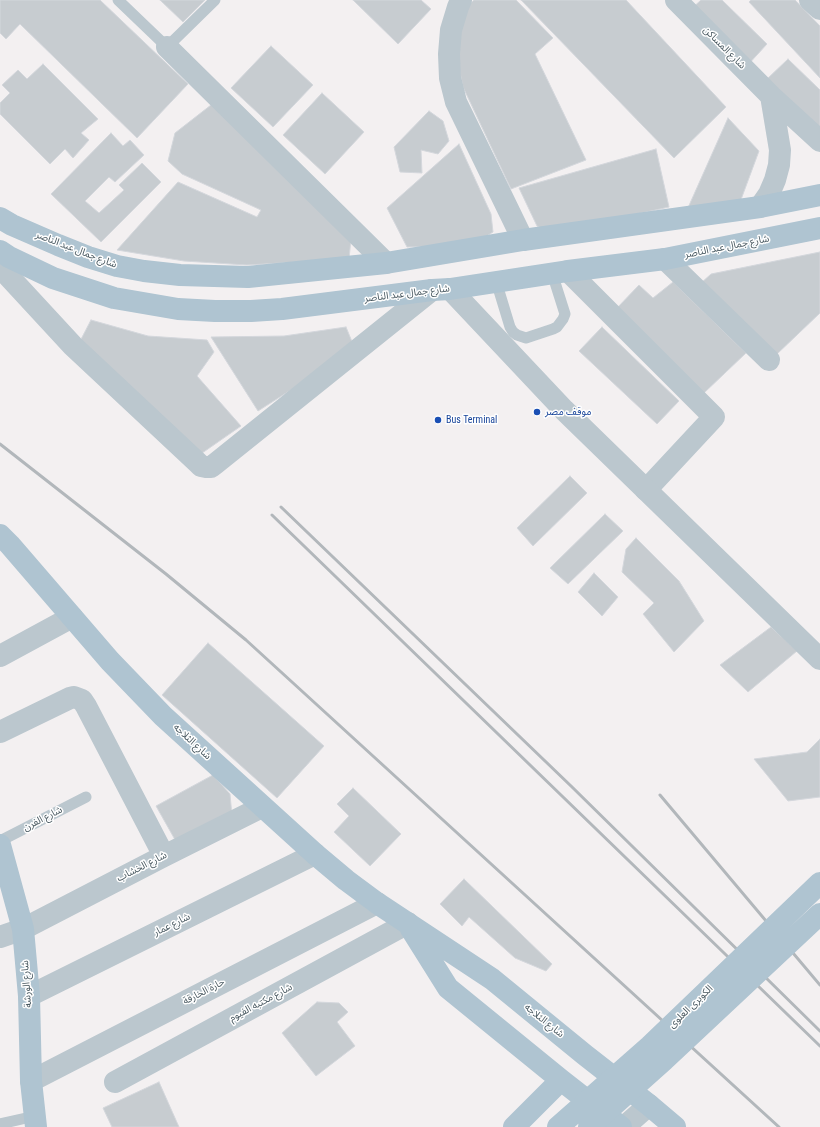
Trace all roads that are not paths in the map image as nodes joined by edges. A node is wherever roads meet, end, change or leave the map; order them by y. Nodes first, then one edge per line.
1 (118, 0) edge
2 (215, 0) edge
3 (462, 0) edge
4 (676, 0) edge
5 (810, 0) edge
6 (820, 10) edge
7 (167, 47) junction
8 (771, 96) junction
9 (820, 141) edge
10 (820, 195) edge
11 (760, 206) junction
12 (0, 218) edge
13 (820, 228) edge
14 (523, 240) junction
15 (0, 251) edge
16 (665, 259) junction
17 (386, 263) junction
18 (0, 267) edge
19 (560, 272) junction
20 (496, 282) junction
21 (441, 289) junction
22 (769, 360) dead end
23 (646, 490) junction
24 (0, 535) edge
25 (72, 617) junction
26 (0, 656) edge
27 (820, 659) edge
28 (0, 732) edge
29 (86, 796) dead end
30 (262, 807) junction
31 (0, 841) edge
32 (0, 844) edge
33 (315, 854) junction
34 (164, 856) junction
35 (820, 883) edge
36 (377, 903) junction
37 (820, 914) edge
38 (408, 923) junction
39 (22, 929) junction
40 (0, 937) edge
41 (29, 996) junction
42 (561, 1080) junction
43 (31, 1081) junction
44 (115, 1082) dead end
45 (649, 1105) junction
46 (35, 1122) edge
47 (0, 1124) edge
48 (514, 1127) edge
49 (558, 1127) edge
50 (589, 1127) edge
51 (622, 1127) edge
52 (676, 1127) edge

1 - 7 lane
2 - 7 lane
3 - 14 street
4 - 8 street, شارع المساكن
5 - 6 street
7 - 17 street
8 - 9 street, شارع المساكن
8 - 11 street
10 - 11 main road, شارع جمال عبد الناصر
11 - 14 main road, شارع جمال عبد الناصر
12 - 17 main road, شارع جمال عبد الناصر
13 - 16 main road, شارع جمال عبد الناصر
14 - 17 main road, شارع جمال عبد الناصر
15 - 21 main road, شارع جمال عبد الناصر
16 - 19 main road, شارع جمال عبد الناصر
16 - 22 street
18 - 21 street
19 - 20 main road, شارع جمال عبد الناصر
19 - 20 lane
19 - 23 street
20 - 21 main road, شارع جمال عبد الناصر
21 - 23 street
23 - 27 street
24 - 25 main road, شارع الثلاجه
25 - 26 street
25 - 30 main road, شارع الثلاجه
28 - 34 street
29 - 31 lane, شارع الفرن
30 - 33 main road, شارع الثلاجه
30 - 34 street, شارع الخشاب
32 - 39 main road, شارع الورشة
33 - 36 main road, شارع الثلاجه
33 - 41 street, شارع عمار
34 - 39 street, شارع الخشاب
35 - 49 main road, الكوبرى العلوى, bridge
36 - 38 main road, شارع الثلاجه
36 - 43 street, حارة الخارقة
37 - 50 main road, الكوبرى العلوى, bridge
38 - 42 main road, شارع الثلاجه
38 - 44 street, شارع مكتبه الفيوم
38 - 45 main road, شارع الثلاجه
39 - 40 street, شارع الخشاب
39 - 41 main road, شارع الورشة
41 - 43 main road, شارع الورشة
42 - 48 main road
42 - 51 main road, شارع الثلاجه
43 - 46 main road, شارع الورشة
45 - 51 street
45 - 52 main road, شارع الثلاجه
46 - 47 lane

